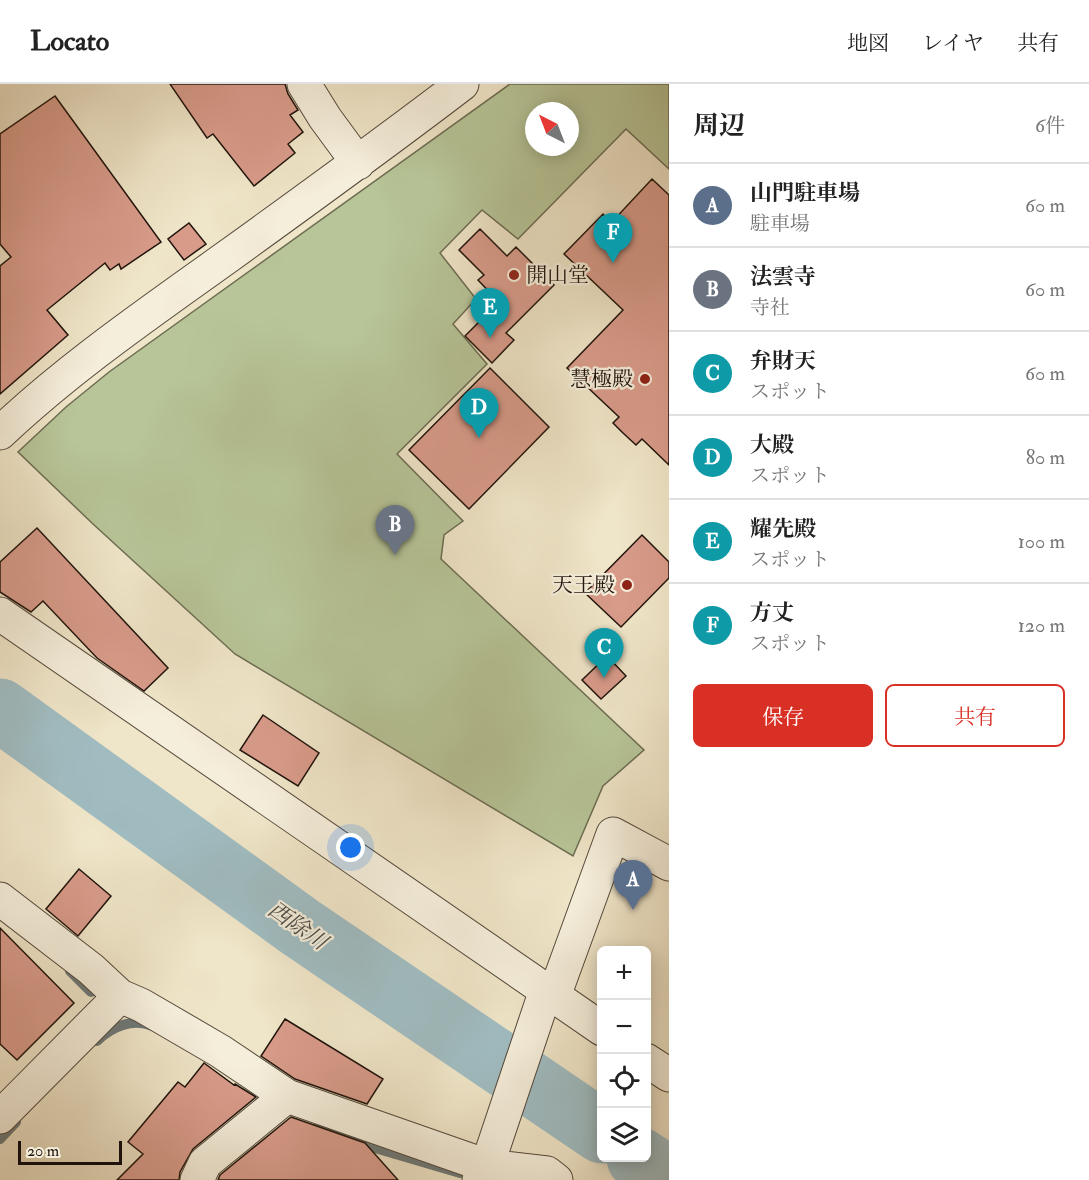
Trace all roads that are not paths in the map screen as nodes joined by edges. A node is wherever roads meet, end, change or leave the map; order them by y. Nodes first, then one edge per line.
1 (304, 84) edge
2 (462, 84) edge
3 (358, 163) junction
4 (0, 433) edge
5 (0, 614) edge
6 (669, 864) edge
7 (0, 899) edge
8 (120, 996) junction
9 (545, 1002) junction
10 (597, 1027) edge
11 (651, 1063) edge
12 (669, 1075) edge
13 (287, 1096) junction
14 (0, 1117) edge
15 (483, 1173) edge
16 (198, 1180) edge
17 (556, 1180) edge

1 - 3 street
2 - 3 street
3 - 4 street
5 - 9 street
6 - 9 street
7 - 8 street
8 - 13 street
8 - 14 street
9 - 10 street
9 - 15 street
11 - 12 street
13 - 15 street
13 - 16 street
15 - 17 street

